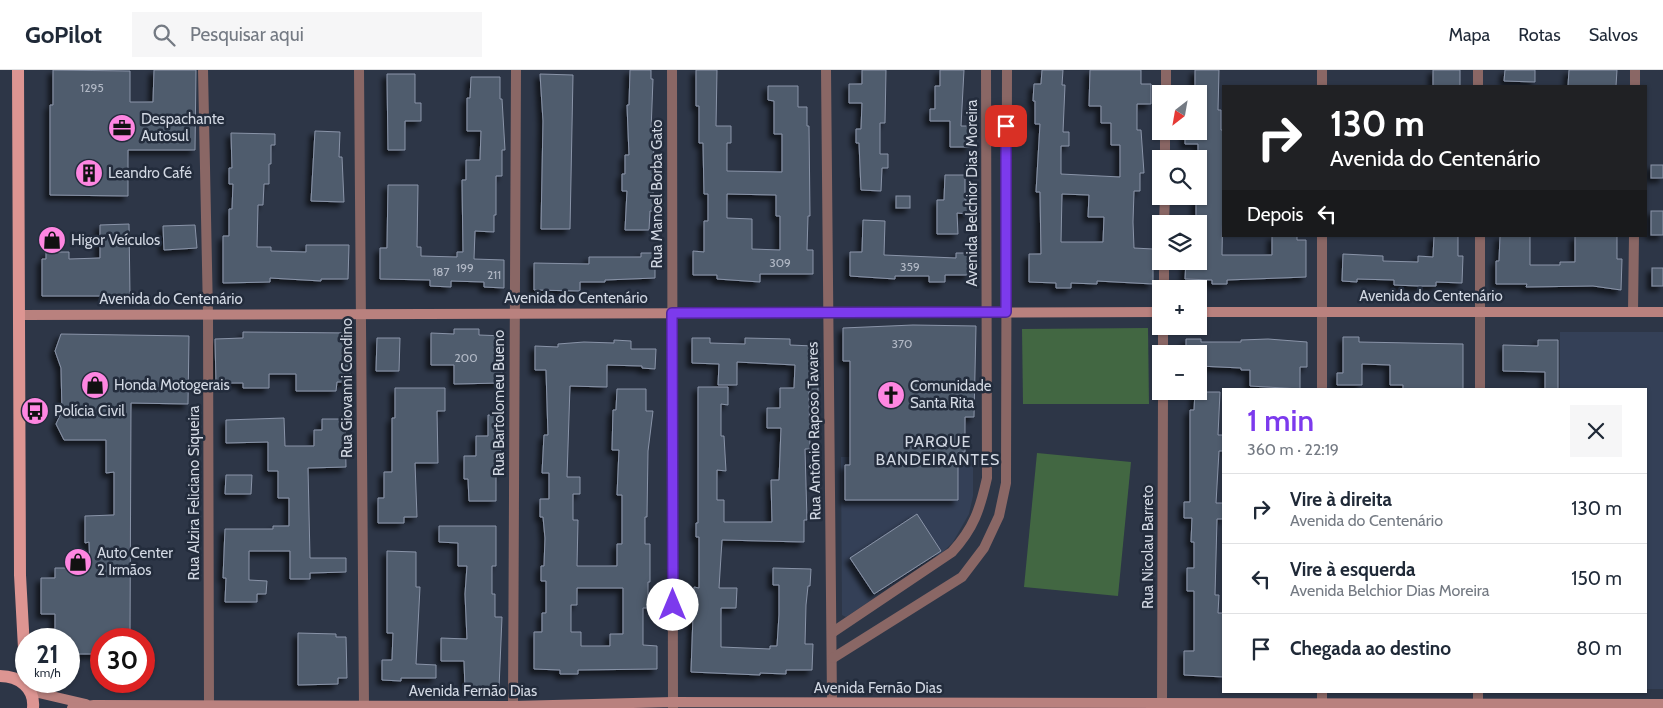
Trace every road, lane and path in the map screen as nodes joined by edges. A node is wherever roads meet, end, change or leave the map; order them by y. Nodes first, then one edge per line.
1 (18, 70) edge
2 (203, 70) edge
3 (359, 70) edge
4 (516, 70) edge
5 (672, 70) edge
6 (826, 70) edge
7 (986, 70) edge
8 (1007, 70) edge
9 (1166, 70) edge
10 (1322, 70) edge
11 (1478, 70) edge
12 (1635, 70) edge
13 (1166, 85) edge
14 (1322, 85) edge
15 (1478, 85) edge
16 (1635, 85) edge
17 (1322, 237) edge
18 (1480, 237) edge
19 (1634, 237) edge
20 (1480, 311) junction
21 (1633, 311) junction
22 (988, 312) junction
23 (1006, 312) junction
24 (1152, 312) edge
25 (1207, 312) edge
26 (1322, 312) junction
27 (1663, 312) edge
28 (672, 313) junction
29 (827, 313) junction
30 (208, 314) junction
31 (361, 314) junction
32 (514, 314) junction
33 (20, 315) junction
34 (1322, 388) edge
35 (1480, 388) edge
36 (1163, 400) edge
37 (24, 628) edge
38 (833, 632) junction
39 (833, 658) junction
40 (0, 676) edge
41 (15, 678) edge
42 (29, 693) edge
43 (47, 693) edge
44 (1322, 693) edge
45 (1478, 693) edge
46 (832, 702) junction
47 (1162, 704) junction
48 (1322, 704) junction
49 (1663, 704) edge
50 (94, 705) junction
51 (673, 705) edge
52 (209, 706) junction
53 (364, 706) junction
54 (513, 706) junction
55 (1478, 706) edge
56 (33, 708) edge
57 (72, 708) edge

1 - 33 main road
2 - 30 street, Rua Alzira Feliciano Siqueira
3 - 31 street, Rua Giovanni Condino
4 - 32 street, Rua Bartolomeu Bueno
5 - 28 street, Rua Manoel Borba Gato
6 - 29 street, Rua Antônio Raposo Tavares
7 - 22 street, Avenida Belchior Dias Moreira
8 - 23 street
9 - 13 street
10 - 14 street
11 - 15 street
12 - 16 street
17 - 26 street
18 - 20 street
19 - 21 street
20 - 21 street, Avenida do Centenário
20 - 26 street, Avenida do Centenário
20 - 35 street
21 - 27 street, Avenida do Centenário
22 - 23 street, Avenida do Centenário
22 - 29 street, Avenida do Centenário
22 - 38 street, Avenida Belchior Dias Moreira
23 - 24 street, Avenida do Centenário
23 - 39 street
25 - 26 street, Avenida do Centenário
26 - 34 street
28 - 29 street, Avenida do Centenário
28 - 32 street, Avenida do Centenário
28 - 51 street, Rua Manoel Borba Gato
29 - 38 street, Rua Antônio Raposo Tavares
30 - 31 street, Avenida do Centenário
30 - 33 street, Avenida do Centenário
30 - 52 street, Rua Alzira Feliciano Siqueira
31 - 32 street, Avenida do Centenário
31 - 53 street, Rua Giovanni Condino
32 - 54 street, Rua Bartolomeu Bueno
33 - 37 main road
36 - 47 street, Rua Nicolau Barreto
38 - 39 street, Rua Antônio Raposo Tavares
39 - 46 street, Rua Antônio Raposo Tavares
40 - 41 main road
42 - 56 main road
43 - 50 street, Avenida Fernão Dias
44 - 48 street
45 - 55 street
46 - 47 street, Avenida Fernão Dias
46 - 51 street, Avenida Fernão Dias
47 - 48 street, Avenida Fernão Dias
48 - 55 street, Avenida Fernão Dias
49 - 55 street, Avenida Fernão Dias
50 - 52 street, Avenida Fernão Dias
50 - 57 street, Avenida Fernão Dias
51 - 54 street, Avenida Fernão Dias
52 - 53 street, Avenida Fernão Dias
53 - 54 street, Avenida Fernão Dias

